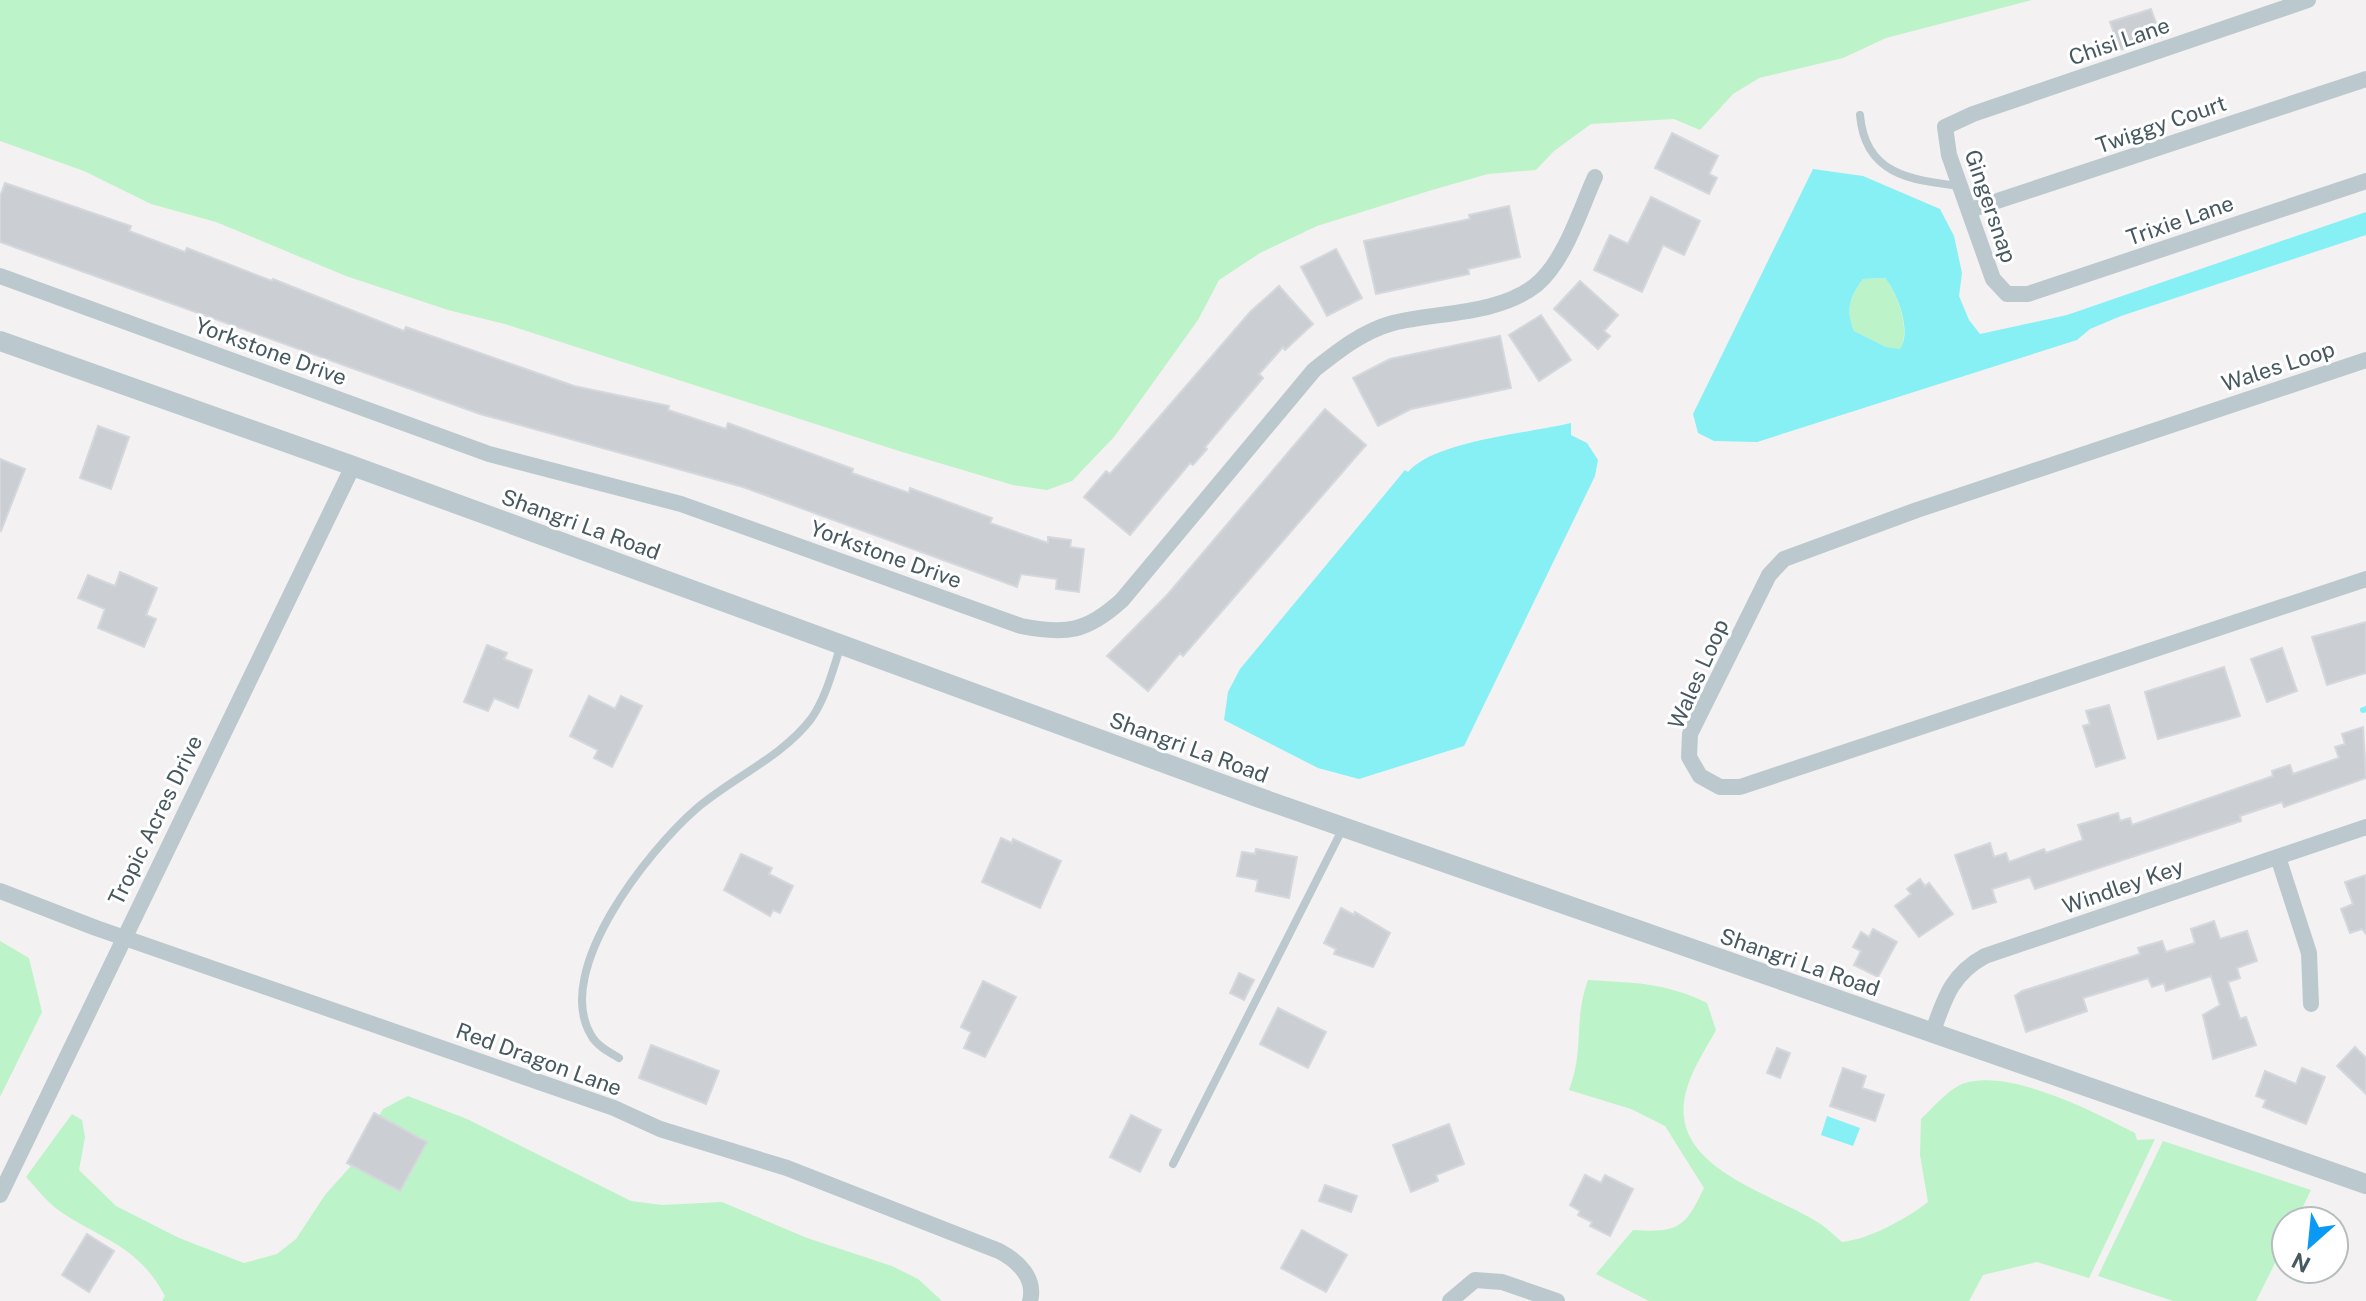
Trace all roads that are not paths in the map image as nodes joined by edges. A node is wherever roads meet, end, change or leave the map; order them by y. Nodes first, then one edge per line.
1 (2308, 0) edge
2 (2366, 79) edge
3 (1860, 115) dead end
4 (1945, 127) joint
5 (1595, 177) dead end
6 (2366, 181) edge
7 (1961, 186) junction
8 (1970, 210) junction
9 (0, 276) edge
10 (2007, 294) joint
11 (0, 341) edge
12 (2366, 360) edge
13 (353, 466) junction
14 (2366, 579) edge
15 (841, 645) junction
16 (2366, 827) edge
17 (1344, 828) junction
18 (2278, 857) junction
19 (0, 891) edge
20 (123, 935) junction
21 (2311, 1004) dead end
22 (1933, 1031) junction
23 (619, 1058) dead end
24 (1173, 1164) dead end
25 (2366, 1184) edge
26 (0, 1195) edge
27 (1030, 1301) edge
28 (1450, 1301) edge
29 (1557, 1301) edge

1 - 4 street, Chisi Lane
2 - 8 street, Twiggy Court
3 - 7 lane
4 - 7 street, Gingersnap
5 - 9 street, Yorkstone Drive
6 - 10 street, Trixie Lane
7 - 8 street, Gingersnap
8 - 10 street, Gingersnap
11 - 13 street, Shangri La Road
12 - 14 street, Wales Loop
13 - 15 street, Shangri La Road
13 - 20 street, Tropic Acres Drive
15 - 17 street, Shangri La Road
15 - 23 lane
16 - 18 street, Windley Key
17 - 22 street, Shangri La Road
17 - 24 lane
18 - 21 street
18 - 22 street, Windley Key
19 - 20 street, Red Dragon Lane
20 - 26 street, Tropic Acres Drive
20 - 27 street, Red Dragon Lane
22 - 25 street, Shangri La Road
28 - 29 street

